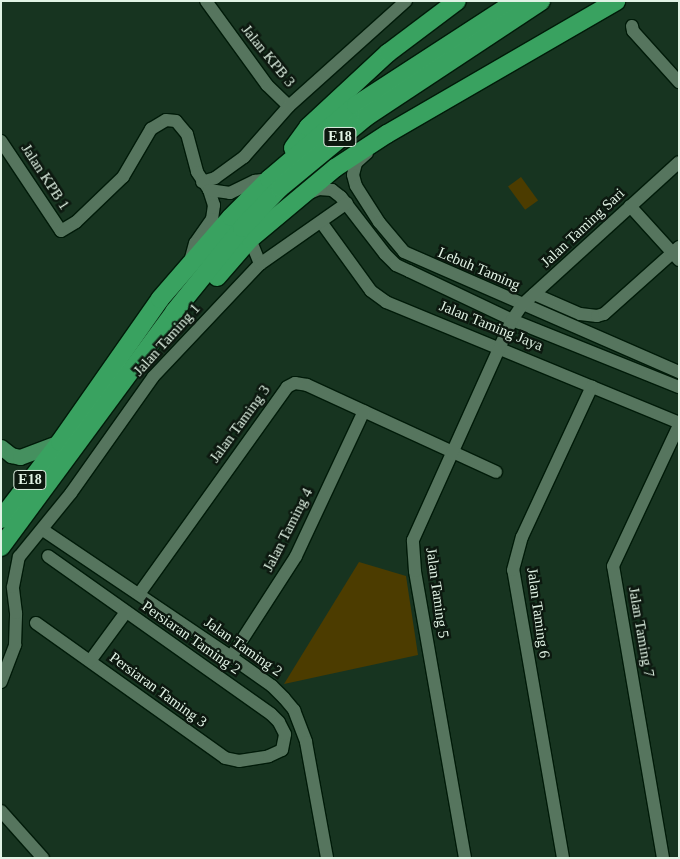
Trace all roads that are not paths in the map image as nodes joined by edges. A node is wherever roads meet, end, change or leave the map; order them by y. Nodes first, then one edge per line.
1 (206, 1) edge
2 (406, 1) edge
3 (457, 1) edge
4 (516, 1) edge
5 (541, 1) edge
6 (601, 1) edge
7 (616, 1) edge
8 (632, 26) dead end
9 (573, 27) junction
10 (679, 82) edge
11 (289, 106) junction
12 (387, 134) junction
13 (1, 141) edge
14 (679, 162) edge
15 (285, 164) junction
16 (269, 179) junction
17 (206, 186) junction
18 (299, 196) junction
19 (347, 203) junction
20 (630, 206) junction
21 (320, 222) junction
22 (250, 239) junction
23 (677, 253) edge
24 (260, 264) junction
25 (189, 265) junction
26 (534, 294) junction
27 (522, 305) junction
28 (174, 312) junction
29 (512, 320) junction
30 (500, 348) junction
31 (679, 372) edge
32 (592, 386) junction
33 (679, 387) edge
34 (364, 411) junction
35 (679, 424) edge
36 (60, 442) junction
37 (1, 447) edge
38 (453, 452) junction
39 (496, 472) dead end
40 (1, 519) edge
41 (43, 530) junction
42 (1, 546) edge
43 (48, 556) dead end
44 (139, 594) junction
45 (126, 612) junction
46 (36, 622) dead end
47 (182, 624) junction
48 (170, 642) junction
49 (231, 657) junction
50 (90, 661) junction
51 (1, 682) edge
52 (269, 756) joint
53 (1, 811) edge
54 (43, 858) edge
55 (327, 858) edge
56 (465, 858) edge
57 (563, 858) edge
58 (663, 858) edge

1 - 11 street, Jalan KPB 3
2 - 11 street
3 - 15 highway
4 - 15 highway, E18
5 - 28 highway, E18
6 - 9 highway
7 - 9 highway
8 - 10 street
9 - 12 highway
11 - 17 street
12 - 18 highway
12 - 27 street, Lebuh Taming
13 - 17 street, Jalan KPB 1
14 - 20 street, Jalan Taming Sari
15 - 16 highway, E18
16 - 17 street
16 - 25 highway, E18
17 - 25 street
18 - 19 street, Lebuh Taming
18 - 22 highway
19 - 21 street, Jalan Taming 1
19 - 29 street, Lebuh Taming
20 - 23 street
20 - 26 street, Jalan Taming Sari
21 - 24 street, Jalan Taming 1
21 - 30 street, Jalan Taming Jaya
22 - 24 street
22 - 28 highway
23 - 26 street
24 - 41 street, Jalan Taming 1
25 - 36 highway, E18
26 - 27 street, Jalan Taming Sari
27 - 29 street, Jalan Taming Sari
27 - 31 street, Lebuh Taming
28 - 42 highway, E18
29 - 30 street, Jalan Taming 5
29 - 33 street, Lebuh Taming
30 - 32 street, Jalan Taming Jaya
30 - 38 street, Jalan Taming 5
32 - 35 street, Jalan Taming Jaya
32 - 57 street, Jalan Taming 6
34 - 38 street, Jalan Taming 3
34 - 44 street, Jalan Taming 3
34 - 49 street, Jalan Taming 4
35 - 58 street, Jalan Taming 7
36 - 37 main road
36 - 40 highway, E18
38 - 39 street, Jalan Taming 3
38 - 56 street, Jalan Taming 5
41 - 44 street, Jalan Taming 2
41 - 51 street, Jalan Taming 1
43 - 45 street, Persiaran Taming 2
44 - 47 street, Jalan Taming 2
45 - 48 street, Persiaran Taming 2
45 - 50 street
46 - 50 street, Persiaran Taming 3
47 - 48 street
47 - 49 street, Jalan Taming 2
48 - 52 street, Persiaran Taming 2
49 - 55 street, Jalan Taming 2
50 - 52 street, Persiaran Taming 3
53 - 54 street

